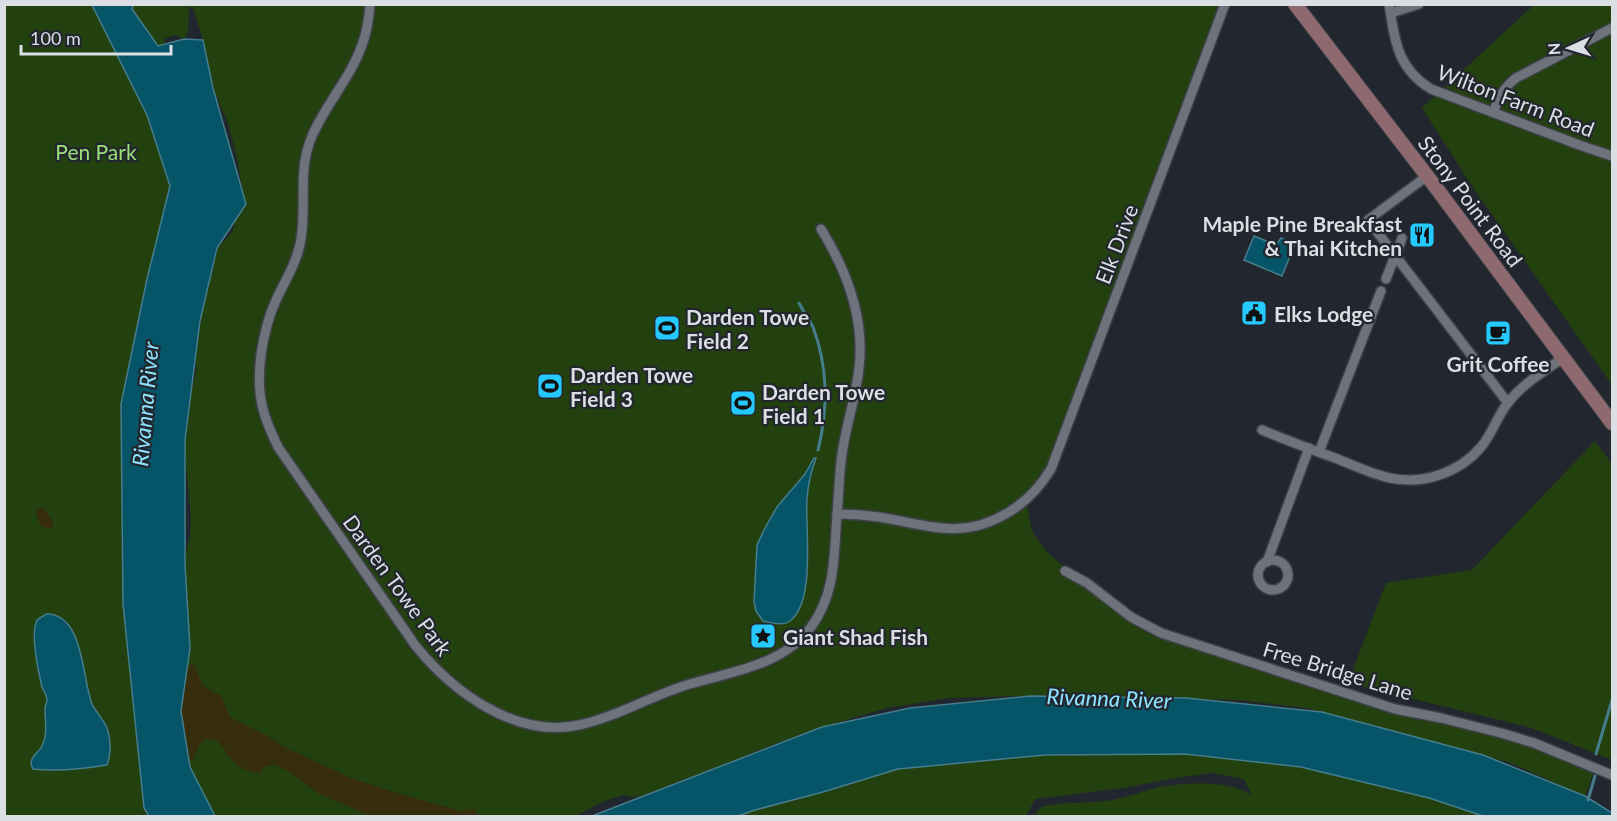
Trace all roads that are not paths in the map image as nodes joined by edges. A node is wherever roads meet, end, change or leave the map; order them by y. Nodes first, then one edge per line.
1 (370, 4) edge
2 (1225, 4) edge
3 (1295, 4) edge
4 (1419, 4) edge
5 (1390, 9) edge
6 (1612, 28) edge
7 (1492, 112) junction
8 (1612, 156) edge
9 (1427, 176) junction
10 (821, 229) dead end
11 (1402, 238) dead end
12 (1398, 249) dead end
13 (1393, 261) dead end
14 (1386, 279) dead end
15 (1381, 291) dead end
16 (1563, 358) junction
17 (1508, 403) junction
18 (1612, 423) edge
19 (1262, 430) dead end
20 (1309, 448) junction
21 (1319, 452) junction
22 (837, 514) junction
23 (1267, 562) dead end
24 (1065, 571) dead end
25 (1612, 776) edge

1 - 22 street, Darden Towe Park
2 - 22 street, Elk Drive
3 - 9 main road, Stony Point Road
4 - 5 street
5 - 7 street, Wilton Farm Road
6 - 7 street
7 - 8 street, Wilton Farm Road
9 - 16 main road, Stony Point Road
9 - 17 street
10 - 22 street, Darden Towe Park
11 - 12 street
13 - 14 street
15 - 21 street
16 - 17 street
16 - 18 main road, Stony Point Road
17 - 21 street
19 - 20 street
20 - 21 street
20 - 23 street
24 - 25 street, Free Bridge Lane

